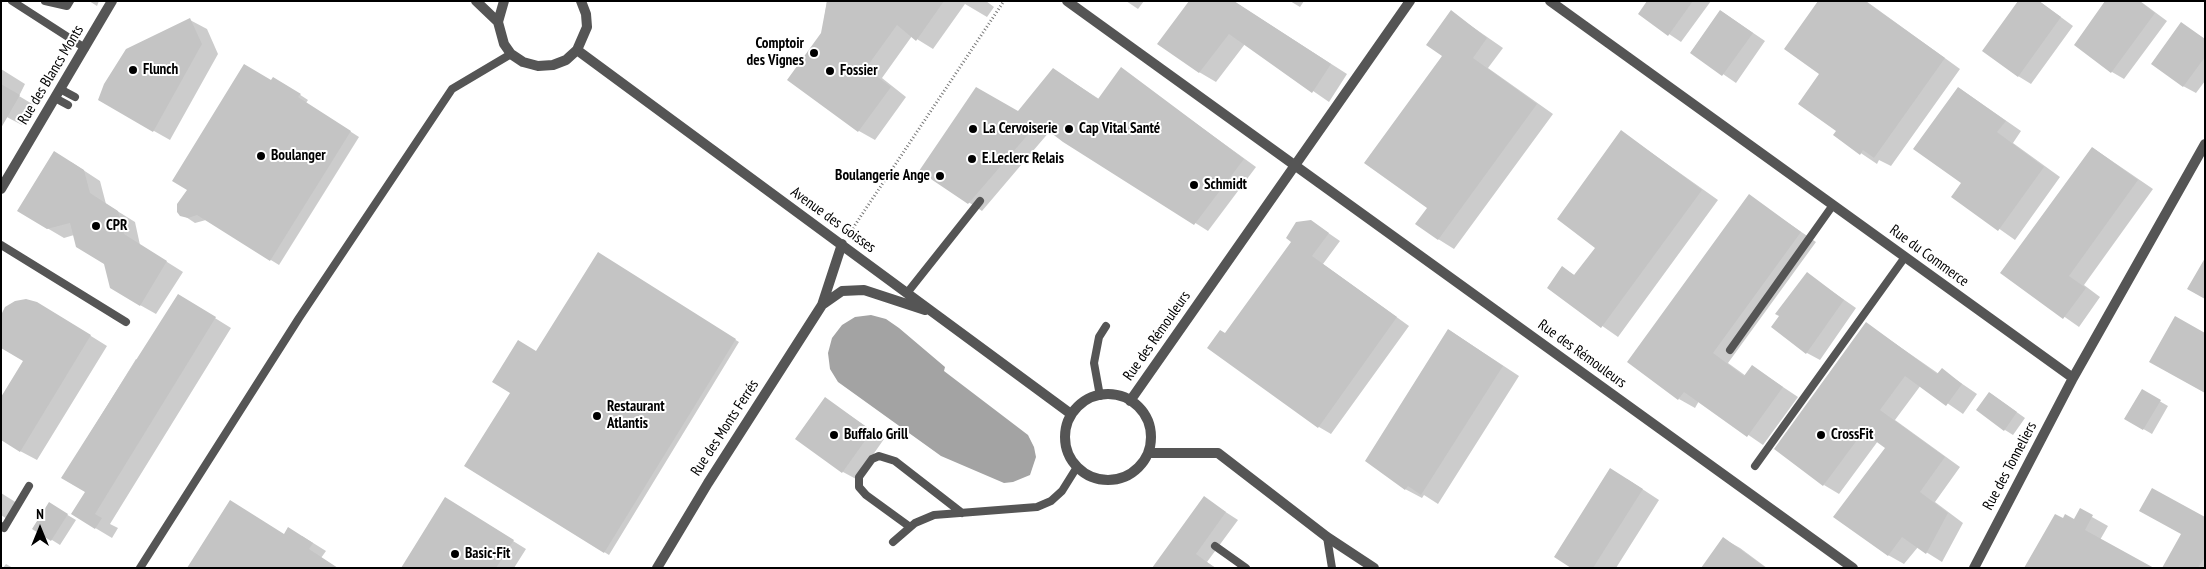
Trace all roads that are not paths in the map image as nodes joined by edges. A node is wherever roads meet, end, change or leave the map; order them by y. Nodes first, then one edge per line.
1 (12, 1) edge
2 (45, 1) edge
3 (70, 1) edge
4 (112, 1) edge
5 (476, 1) edge
6 (504, 1) edge
7 (1067, 1) edge
8 (1410, 1) edge
9 (1550, 1) edge
10 (582, 2) edge
11 (498, 22) junction
12 (85, 48) junction
13 (577, 50) junction
14 (511, 54) junction
15 (58, 93) junction
16 (75, 97) dead end
17 (68, 105) dead end
18 (2205, 144) edge
19 (1294, 165) junction
20 (1, 189) edge
21 (980, 200) dead end
22 (1833, 205) junction
23 (842, 244) junction
24 (1, 245) edge
25 (1905, 257) junction
26 (907, 293) junction
27 (822, 305) junction
28 (937, 315) junction
29 (126, 322) dead end
30 (1106, 326) dead end
31 (1730, 350) dead end
32 (2073, 378) junction
33 (1100, 396) junction
34 (1130, 400) junction
35 (1071, 414) junction
36 (1148, 453) junction
37 (1755, 466) dead end
38 (1077, 467) junction
39 (29, 486) dead end
40 (962, 512) junction
41 (1, 526) edge
42 (910, 527) junction
43 (1327, 536) junction
44 (893, 542) dead end
45 (1215, 546) dead end
46 (1331, 566) edge
47 (140, 568) edge
48 (656, 568) edge
49 (1246, 568) edge
50 (1374, 568) edge
51 (1853, 568) edge
52 (1974, 568) edge

1 - 12 lane
2 - 3 lane
4 - 12 street, Rue des Blancs Monts
5 - 11 street
6 - 11 street
7 - 19 street
8 - 19 street, Rue des Rémouleurs
9 - 22 street, Rue du Commerce
10 - 13 street
11 - 14 street
12 - 15 street, Rue des Blancs Monts
13 - 14 street
13 - 23 street, Avenue des Goisses
14 - 47 lane
15 - 16 lane
15 - 17 lane
15 - 20 street, Rue des Blancs Monts
18 - 32 street
19 - 34 street, Rue des Rémouleurs
19 - 51 street, Rue des Rémouleurs
21 - 26 lane
22 - 25 street, Rue du Commerce
22 - 31 lane
23 - 26 street, Avenue des Goisses
23 - 27 street, Rue des Monts Ferrés
24 - 29 lane
25 - 32 street, Rue du Commerce
25 - 37 lane
26 - 28 street, Avenue des Goisses
27 - 28 street, Rue des Monts Ferrés
27 - 48 street, Rue des Monts Ferrés
28 - 35 street, Avenue des Goisses
30 - 33 lane
32 - 52 street, Rue des Tonneliers
33 - 34 street
33 - 35 street
34 - 36 street
35 - 38 street
36 - 38 street
36 - 43 street
38 - 40 lane
39 - 41 lane
40 - 42 lane
40 - 42 lane
42 - 44 lane
43 - 46 lane
43 - 50 street
45 - 49 lane

